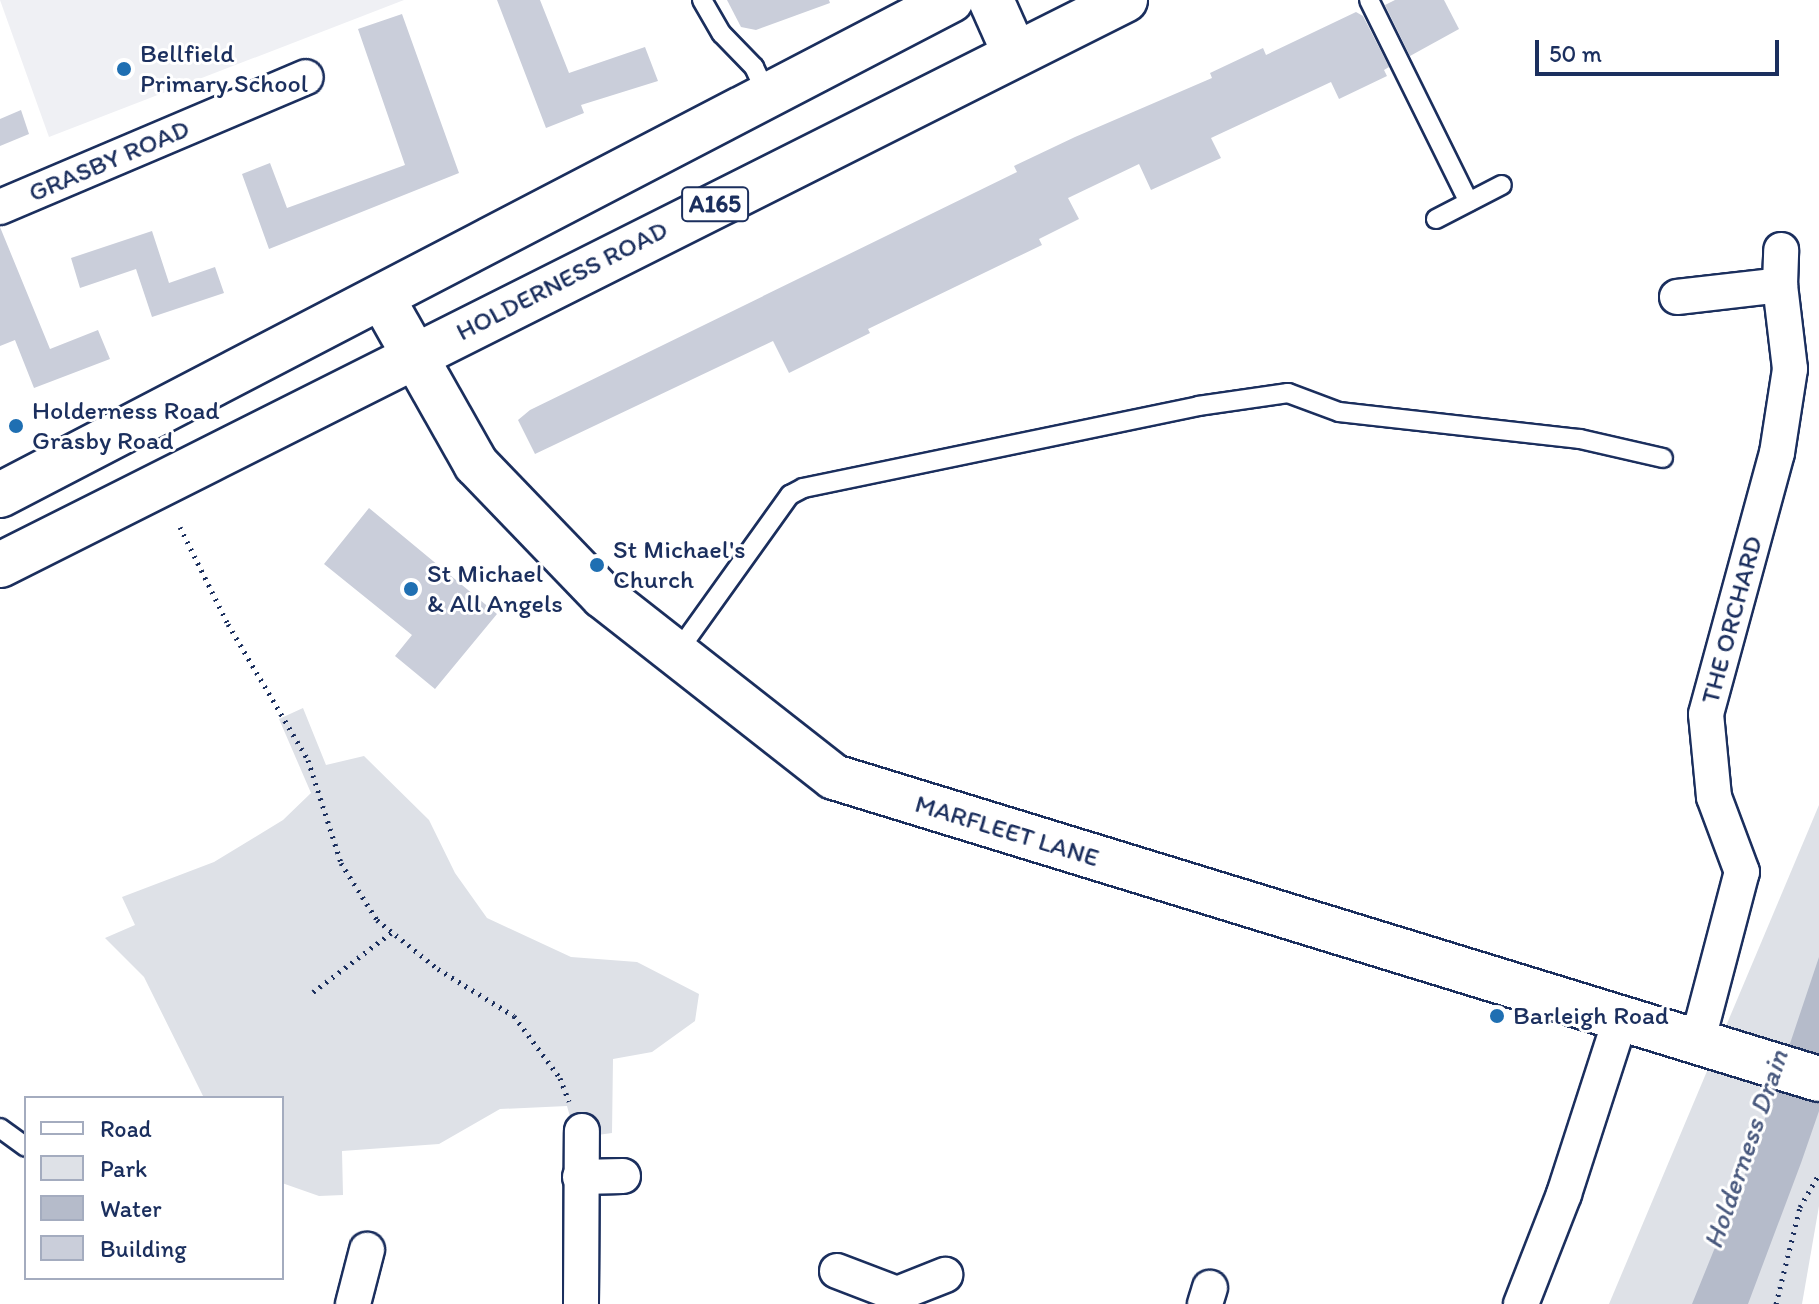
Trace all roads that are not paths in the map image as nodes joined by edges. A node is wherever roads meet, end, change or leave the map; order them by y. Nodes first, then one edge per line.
1 (702, 0) edge
2 (951, 0) edge
3 (991, 0) edge
4 (1125, 0) edge
5 (1369, 0) edge
6 (1015, 54) junction
7 (306, 77) dead end
8 (766, 93) junction
9 (1502, 185) dead end
10 (1469, 202) junction
11 (0, 207) edge
12 (1436, 219) dead end
13 (1781, 250) dead end
14 (1780, 285) junction
15 (1677, 297) dead end
16 (382, 298) junction
17 (415, 354) junction
18 (1663, 458) dead end
19 (0, 495) edge
20 (0, 565) edge
21 (676, 654) junction
22 (1621, 1018) junction
23 (1697, 1043) junction
24 (1819, 1079) edge
25 (0, 1128) edge
26 (582, 1131) road end
27 (24, 1146) edge
28 (623, 1176) dead end
29 (580, 1177) junction
30 (367, 1250) dead end
31 (837, 1271) dead end
32 (945, 1275) dead end
33 (897, 1299) edge
34 (353, 1304) edge
35 (581, 1304) edge
36 (1521, 1304) edge

1 - 8 lane
2 - 8 main road
3 - 6 main road
4 - 6 main road, HOLDERNESS ROAD / A165
5 - 10 lane
6 - 17 main road, HOLDERNESS ROAD / A165
7 - 11 street, GRASBY ROAD
8 - 16 main road
9 - 10 lane
10 - 12 lane
13 - 14 street, THE ORCHARD
14 - 15 street
14 - 23 street, THE ORCHARD
16 - 17 main road, MARFLEET LANE
16 - 19 main road
17 - 20 main road, HOLDERNESS ROAD / A165
17 - 21 main road, MARFLEET LANE
18 - 21 lane
21 - 22 main road, MARFLEET LANE
22 - 23 main road, MARFLEET LANE
22 - 36 street
23 - 24 main road, MARFLEET LANE
25 - 27 lane
26 - 29 street
28 - 29 street
29 - 35 street
30 - 34 street
31 - 33 street
32 - 33 street

